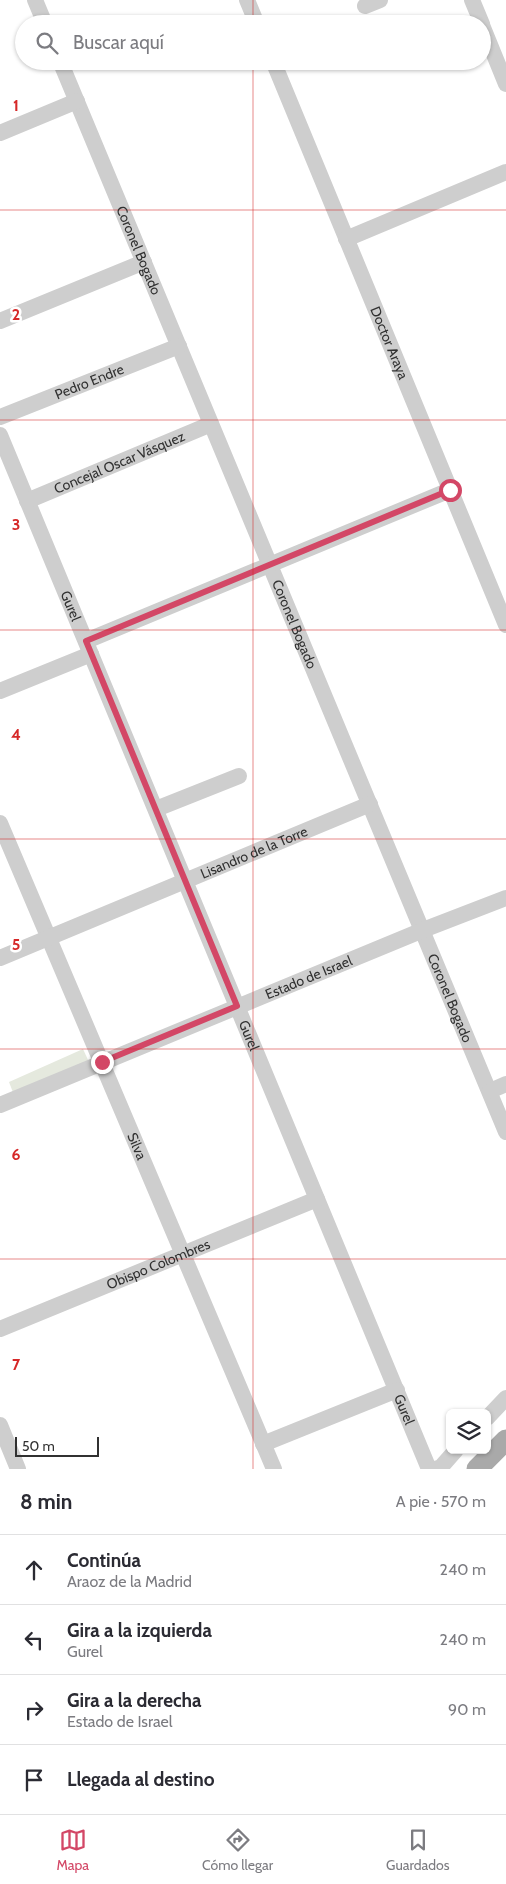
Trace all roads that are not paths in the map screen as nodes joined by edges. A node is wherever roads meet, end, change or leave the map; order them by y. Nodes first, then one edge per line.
1 (35, 0) edge
2 (247, 0) edge
3 (472, 0) edge
4 (41, 15) edge
5 (253, 15) edge
6 (478, 15) edge
7 (491, 47) edge
8 (64, 70) edge
9 (277, 70) edge
10 (506, 84) edge
11 (77, 101) junction
12 (0, 134) edge
13 (506, 172) edge
14 (346, 239) junction
15 (144, 262) junction
16 (0, 322) edge
17 (179, 346) junction
18 (0, 417) edge
19 (211, 424) junction
20 (0, 435) edge
21 (450, 490) junction
22 (28, 501) junction
23 (270, 564) junction
24 (502, 606) edge
25 (506, 625) edge
26 (88, 647) junction
27 (0, 691) edge
28 (239, 776) dead end
29 (370, 804) junction
30 (156, 809) junction
31 (0, 824) edge
32 (185, 881) junction
33 (506, 898) edge
34 (422, 930) junction
35 (49, 938) junction
36 (0, 958) edge
37 (237, 1006) junction
38 (102, 1062) junction
39 (506, 1084) edge
40 (490, 1091) junction
41 (0, 1105) edge
42 (506, 1132) edge
43 (317, 1199) junction
44 (183, 1254) junction
45 (0, 1329) edge
46 (397, 1390) junction
47 (506, 1398) edge
48 (491, 1414) edge
49 (506, 1422) edge
50 (0, 1425) edge
51 (491, 1439) edge
52 (506, 1440) edge
53 (263, 1444) junction
54 (452, 1454) edge
55 (477, 1454) edge
56 (18, 1469) edge
57 (274, 1469) edge
58 (429, 1469) edge
59 (435, 1469) edge
60 (465, 1469) edge
61 (478, 1469) edge

1 - 4 street
2 - 5 street
3 - 6 street
7 - 10 street
8 - 11 street, Coronel Bogado
9 - 14 street, Doctor Araya
11 - 12 street
11 - 15 street, Coronel Bogado
13 - 14 street
14 - 21 street, Doctor Araya
15 - 16 street
15 - 17 street, Coronel Bogado
17 - 18 street, Pedro Endre
17 - 19 street, Coronel Bogado
19 - 22 street, Concejal Oscar Vásquez
19 - 23 street, Coronel Bogado
20 - 22 street, Gurel
21 - 23 street
21 - 24 street, Doctor Araya
22 - 26 street, Gurel
23 - 26 street
23 - 29 street, Coronel Bogado
24 - 25 street, Doctor Araya
26 - 27 street
26 - 30 street, Gurel
28 - 30 street
29 - 32 street, Lisandro de la Torre
29 - 34 street, Coronel Bogado
30 - 32 street, Gurel
31 - 35 street, Silva
32 - 35 street, Lisandro de la Torre
32 - 37 street, Gurel
33 - 34 street, Estado de Israel
34 - 37 street, Estado de Israel
34 - 40 street, Coronel Bogado
35 - 36 street, Lisandro de la Torre
35 - 38 street, Silva
37 - 38 street, Estado de Israel
37 - 43 street, Gurel
38 - 41 street, Estado de Israel
38 - 44 street, Silva
39 - 40 street
40 - 42 street, Coronel Bogado
43 - 44 street, Obispo Colombres
43 - 46 street, Gurel
44 - 45 street, Obispo Colombres
44 - 53 street, Silva
46 - 53 street
46 - 58 street, Gurel
47 - 48 street
49 - 51 main road
50 - 56 street
52 - 61 main road
53 - 57 street, Silva
54 - 59 street
55 - 60 main road

